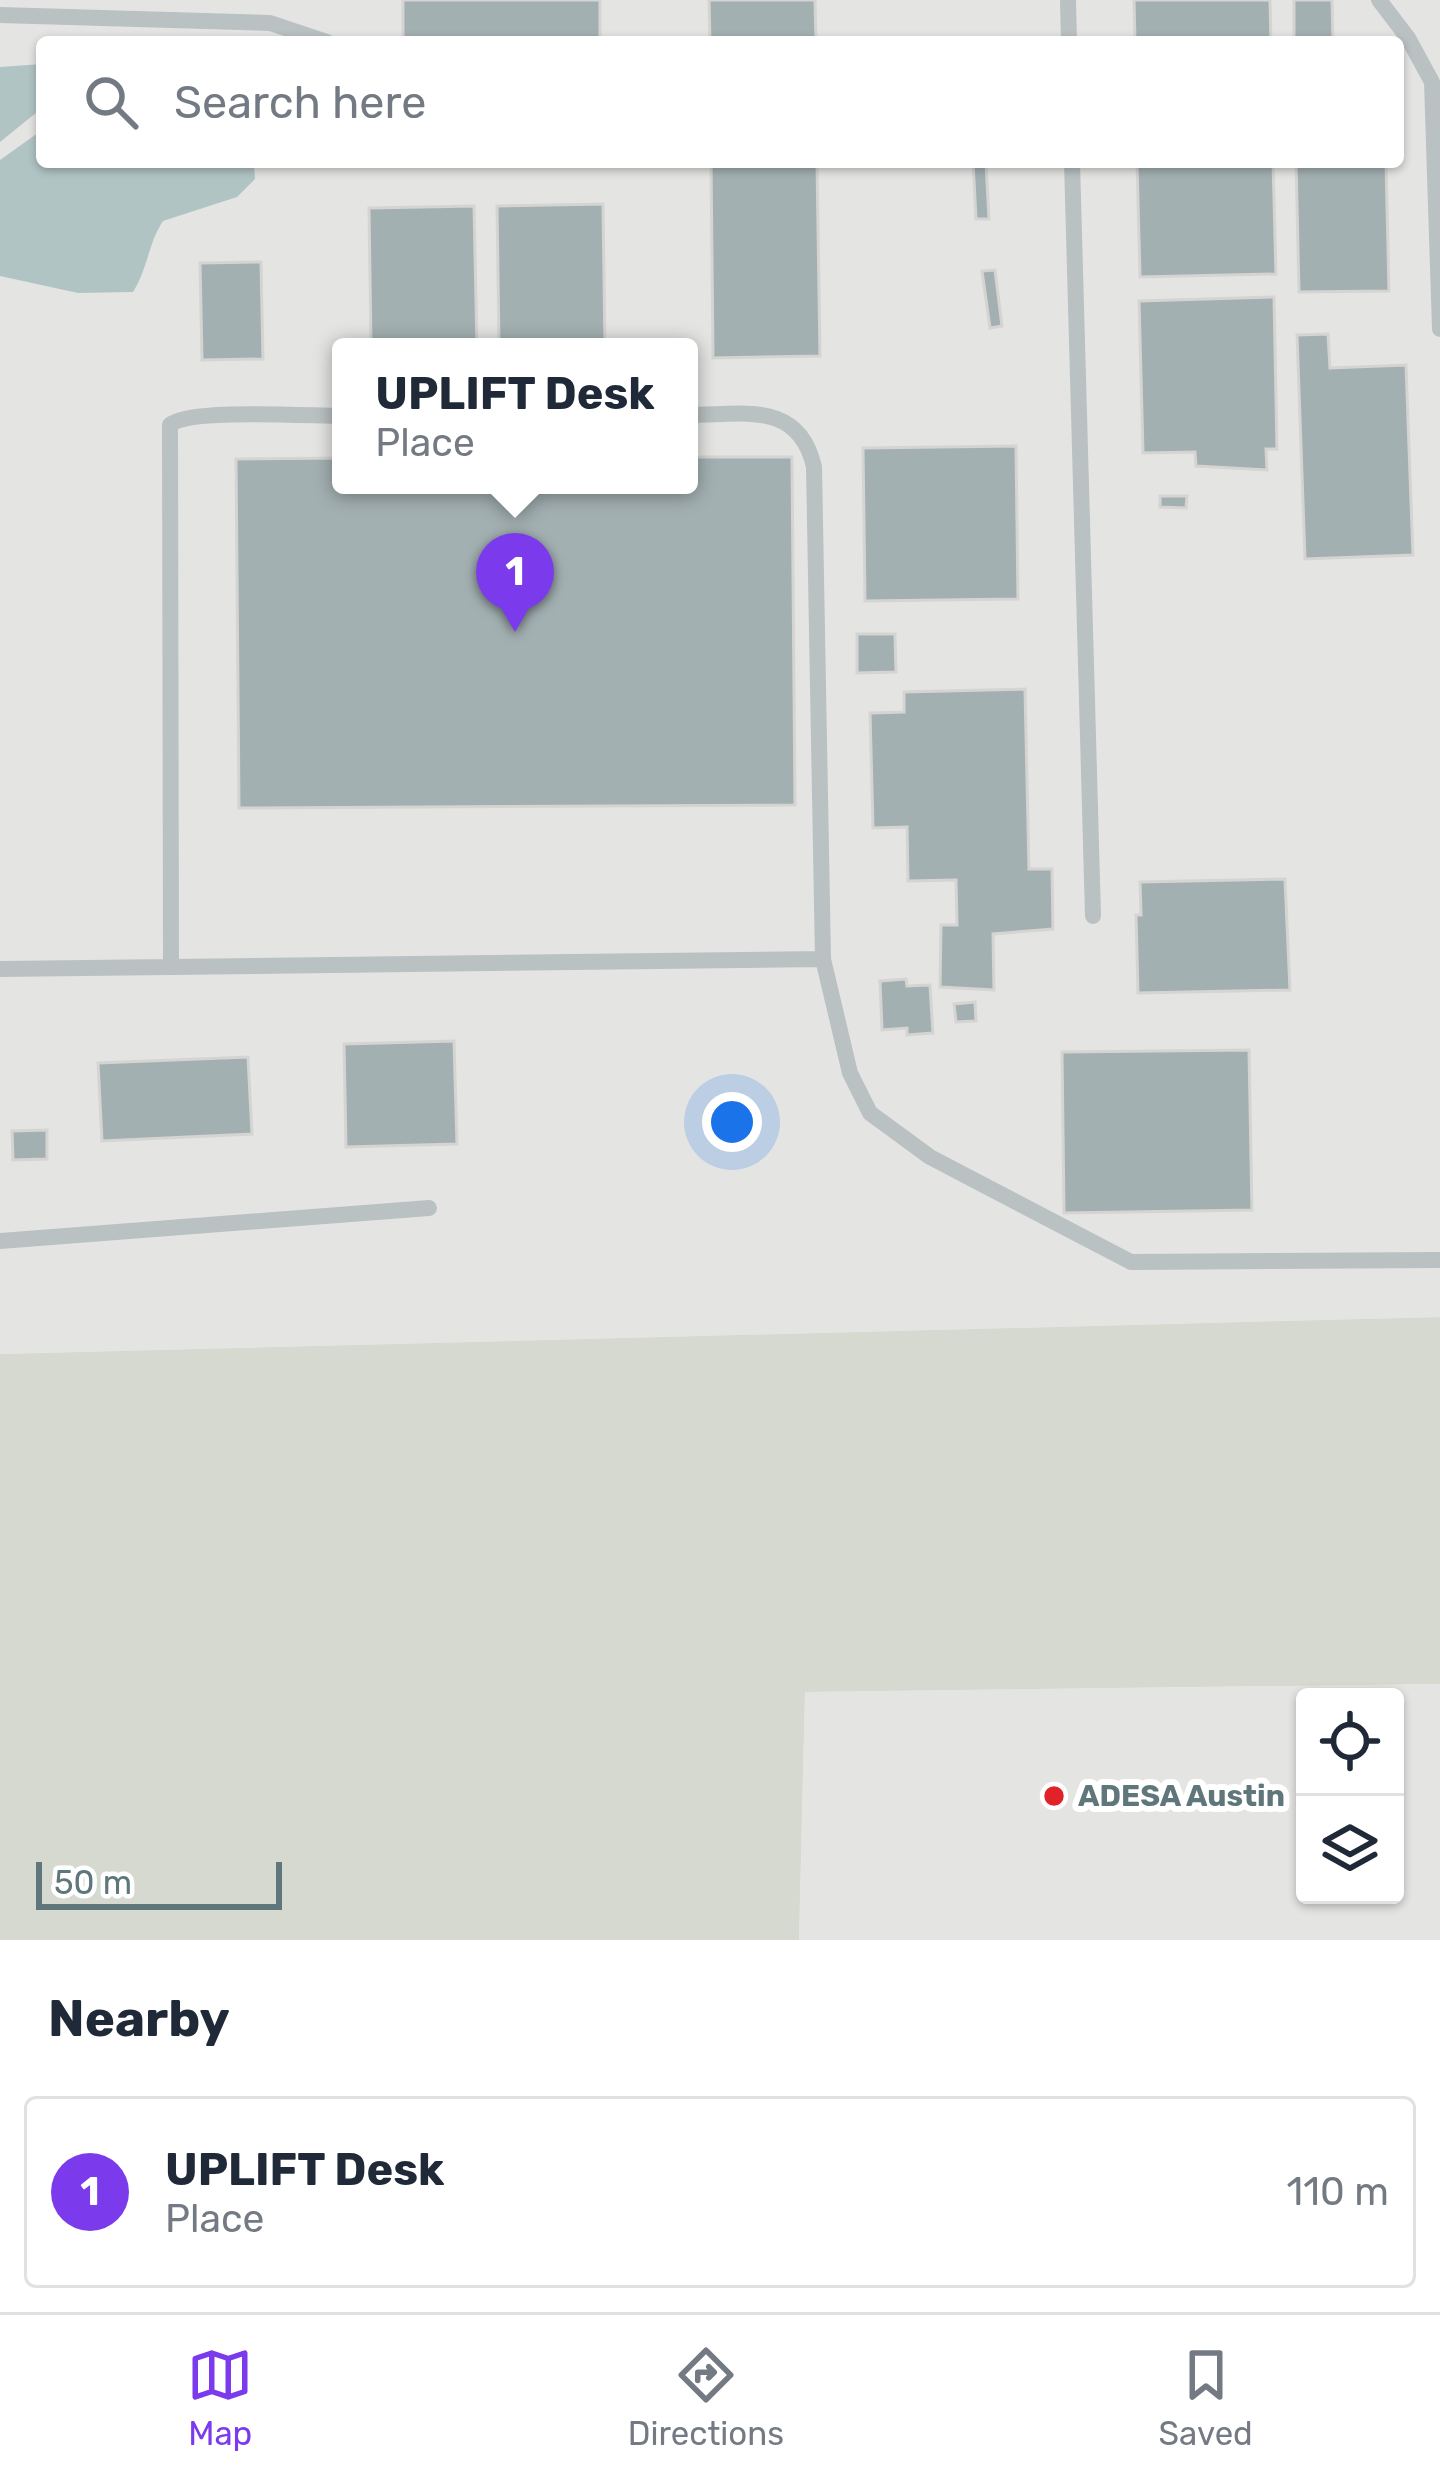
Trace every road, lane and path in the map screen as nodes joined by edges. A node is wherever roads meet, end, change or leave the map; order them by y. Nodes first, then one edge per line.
1 (1068, 0) edge
2 (1379, 0) edge
3 (0, 15) edge
4 (310, 36) edge
5 (1069, 36) edge
6 (1072, 168) edge
7 (1440, 329) edge
8 (698, 415) edge
9 (332, 416) edge
10 (1094, 916) dead end
11 (823, 959) junction
12 (171, 967) junction
13 (0, 969) edge
14 (429, 1208) dead end
15 (0, 1241) edge
16 (1440, 1260) edge

1 - 5 lane
2 - 7 lane
3 - 4 lane
6 - 10 lane
8 - 11 lane
9 - 12 lane
11 - 12 lane
11 - 16 lane
12 - 13 lane
14 - 15 lane

